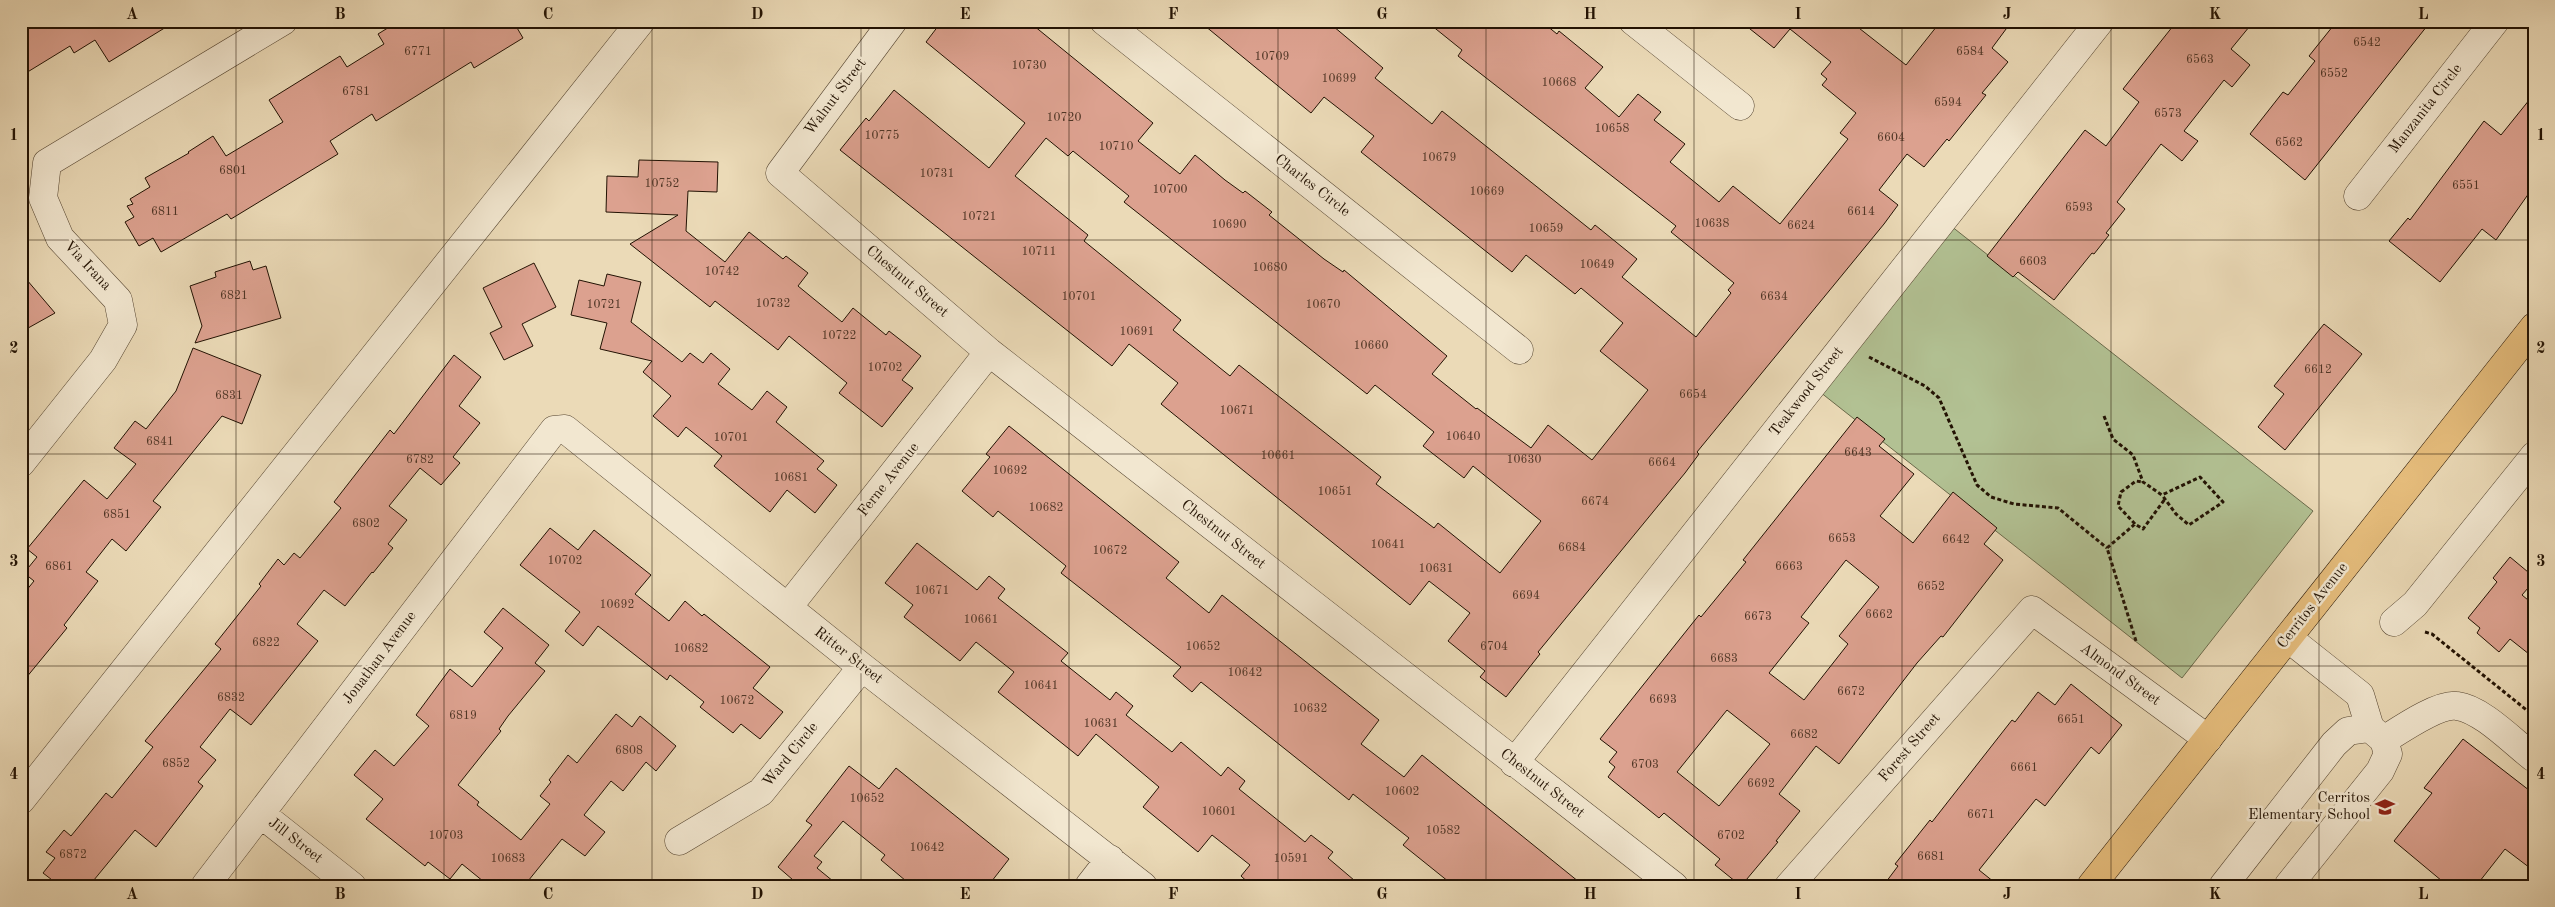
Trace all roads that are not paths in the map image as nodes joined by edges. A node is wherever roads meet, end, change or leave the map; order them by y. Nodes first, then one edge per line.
1 (284, 21) edge
2 (641, 21) edge
3 (893, 21) edge
4 (1104, 21) edge
5 (1633, 21) edge
6 (2100, 21) edge
7 (2495, 21) edge
8 (1740, 106) dead end
9 (780, 173) joint
10 (2358, 196) dead end
11 (2534, 327) edge
12 (1519, 350) dead end
13 (989, 352) junction
14 (554, 430) joint
15 (2534, 456) edge
16 (21, 463) edge
17 (2524, 487) edge
18 (788, 607) junction
19 (2032, 610) joint
20 (2394, 622) dead end
21 (2288, 638) junction
22 (862, 667) junction
23 (2377, 734) junction
24 (2208, 739) junction
25 (2534, 758) edge
26 (1514, 763) junction
27 (21, 800) edge
28 (261, 814) junction
29 (680, 841) dead end
30 (1110, 859) junction
31 (205, 886) edge
32 (352, 886) edge
33 (1089, 886) edge
34 (1143, 886) edge
35 (1674, 886) edge
36 (1789, 886) edge
37 (2091, 886) edge
38 (2222, 886) edge
39 (2288, 886) edge

1 - 16 street, Via Irana
2 - 27 street
3 - 9 street, Walnut Street
4 - 12 street, Charles Circle
5 - 8 street
6 - 26 street, Teakwood Street
7 - 10 street, Manzanita Circle
9 - 13 street, Chestnut Street
11 - 21 main road, Cerritos Avenue
13 - 18 street, Ferne Avenue
13 - 26 street, Chestnut Street
14 - 18 street, Ritter Street
14 - 28 street, Jonathan Avenue
15 - 17 street
17 - 20 street
18 - 22 street, Ritter Street
19 - 24 street, Almond Street
19 - 36 street, Forest Street
21 - 23 street
21 - 24 main road, Cerritos Avenue
22 - 29 street, Ward Circle
22 - 30 street, Ritter Street
23 - 25 street
23 - 38 street
23 - 39 street
24 - 37 main road, Cerritos Avenue
26 - 35 street, Chestnut Street
28 - 31 street, Jonathan Avenue
28 - 32 street, Jill Street
30 - 33 street
30 - 34 street, Ritter Street

